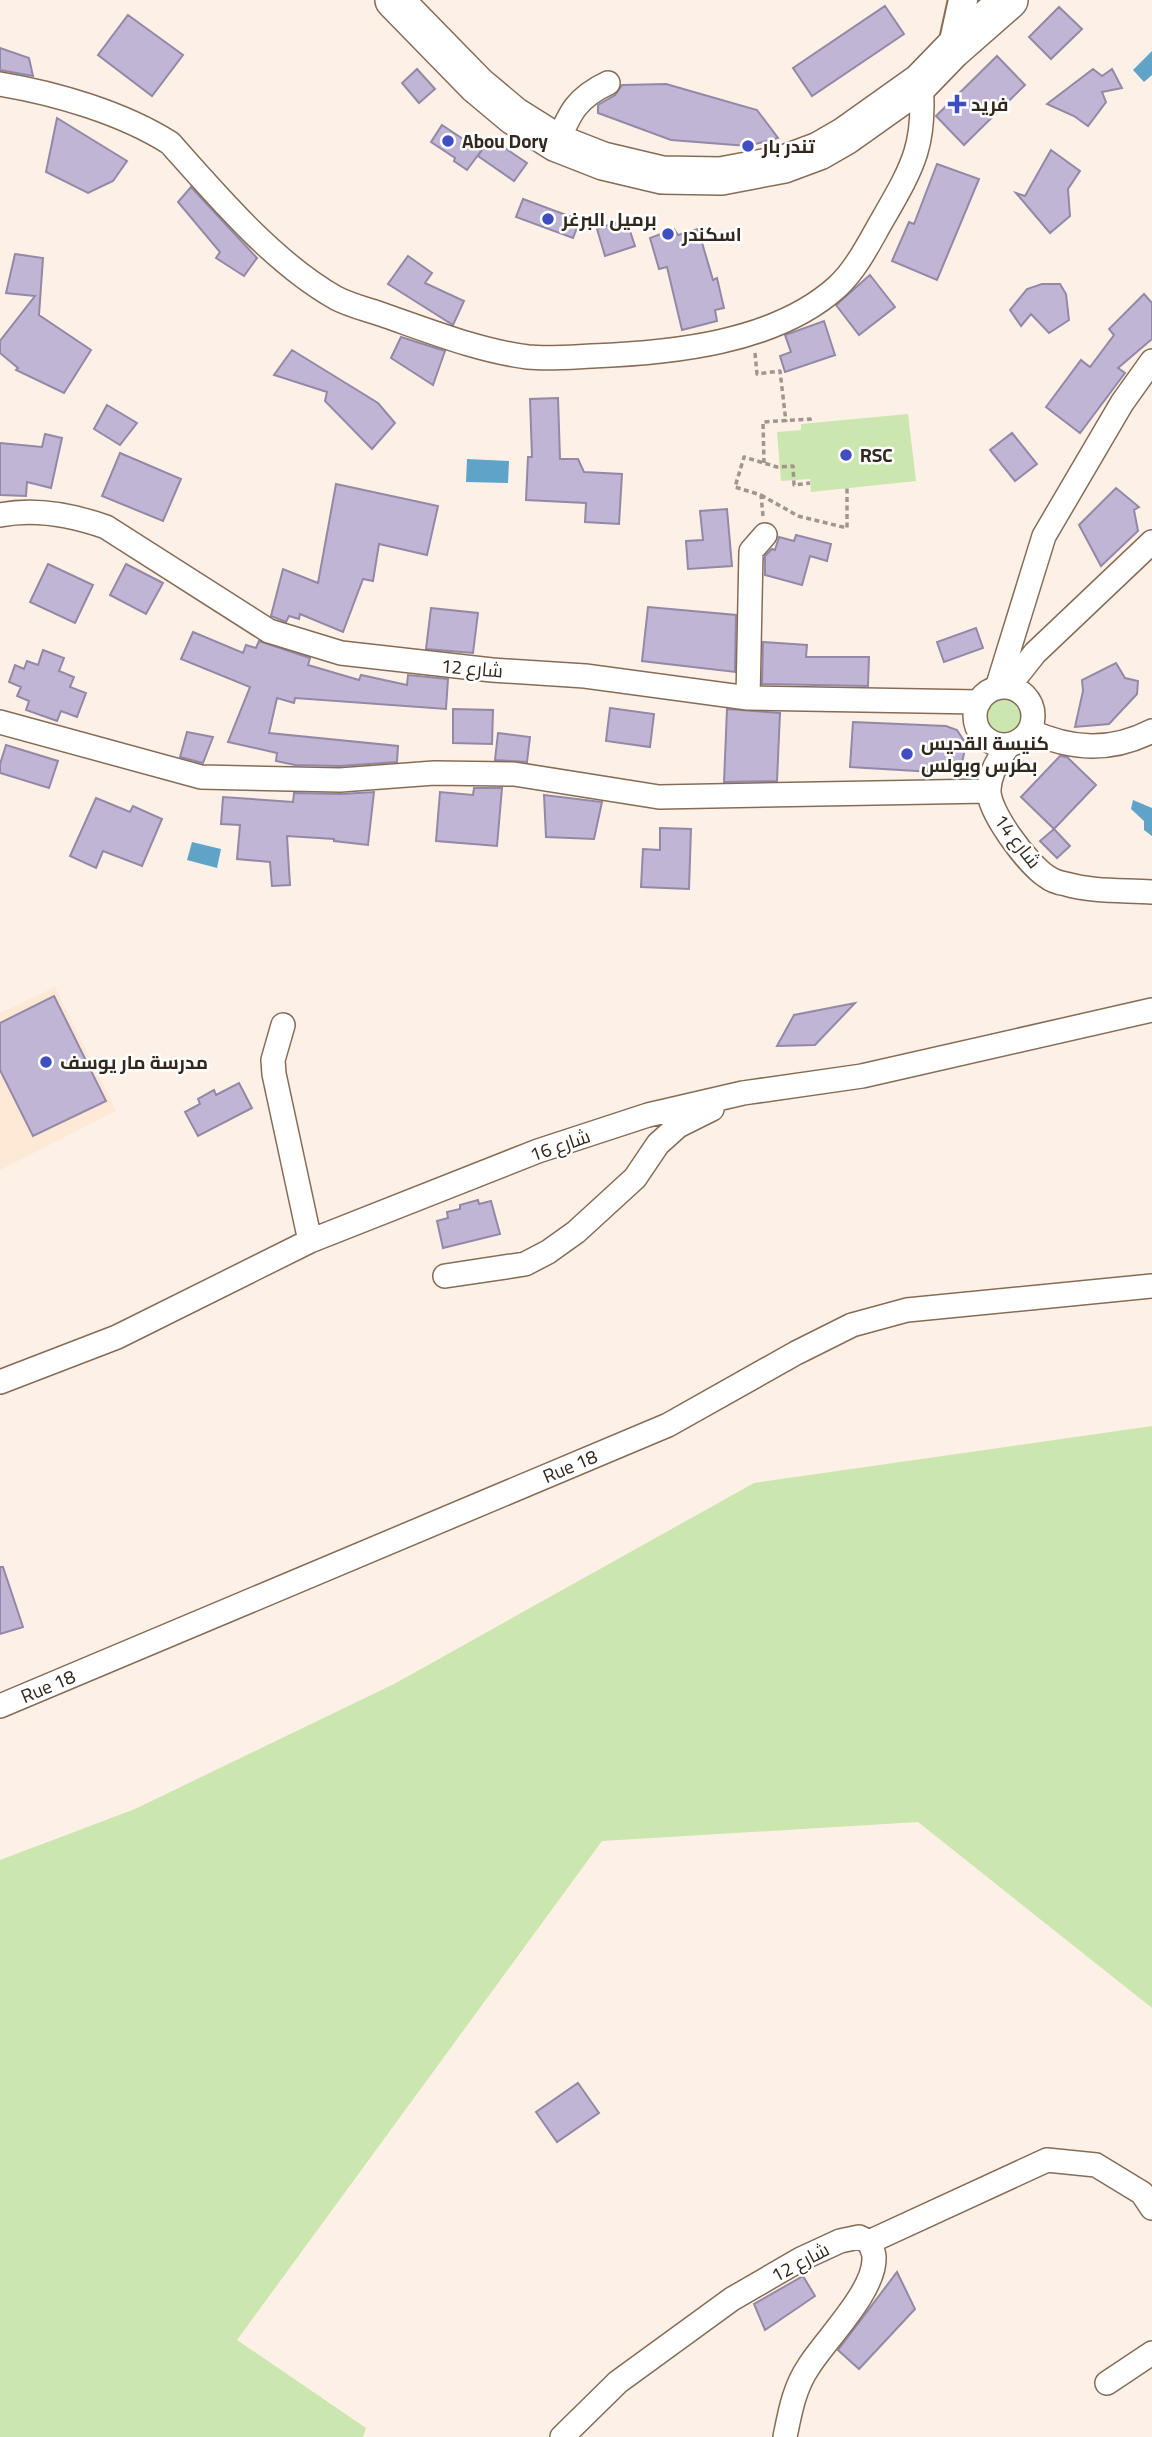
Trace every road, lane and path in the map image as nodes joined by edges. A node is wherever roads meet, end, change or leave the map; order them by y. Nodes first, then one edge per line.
1 (394, 0) edge
2 (963, 0) edge
3 (1009, 0) edge
4 (952, 50) junction
5 (921, 82) junction
6 (608, 83) dead end
7 (0, 84) edge
8 (557, 144) junction
9 (743, 335) junction
10 (1152, 360) edge
11 (786, 422) junction
12 (811, 423) dead end
13 (764, 463) junction
14 (810, 483) dead end
15 (847, 488) dead end
16 (761, 495) junction
17 (0, 515) edge
18 (765, 535) joint
19 (1152, 542) edge
20 (995, 692) junction
21 (748, 698) junction
22 (0, 722) edge
23 (1030, 731) junction
24 (1152, 731) edge
25 (1009, 746) junction
26 (988, 791) junction
27 (1152, 892) edge
28 (1152, 1010) edge
29 (283, 1025) dead end
30 (743, 1093) junction
31 (310, 1241) junction
32 (446, 1276) dead end
33 (1152, 1286) edge
34 (0, 1381) edge
35 (0, 1706) edge
36 (1152, 2207) edge
37 (869, 2242) junction
38 (1152, 2353) edge
39 (1107, 2383) dead end
40 (562, 2437) edge
41 (785, 2437) edge

1 - 8 highway
2 - 4 street
3 - 4 highway
4 - 5 highway
5 - 8 highway
5 - 9 street
6 - 8 street
7 - 9 street
9 - 11 path
10 - 20 street
11 - 12 path
11 - 13 path
13 - 14 path
13 - 16 path
15 - 16 path
16 - 18 path
17 - 21 street, شارع 12
18 - 21 street
19 - 20 street
20 - 21 street, شارع 12
20 - 23 street
20 - 25 street
22 - 26 street
23 - 24 street
23 - 25 street
25 - 26 street, شارع 14
26 - 27 street, شارع 14
28 - 30 street, شارع 16
29 - 31 street
30 - 31 street, شارع 16
30 - 32 street
31 - 34 street, شارع 16
33 - 35 street, Rue 18
36 - 37 street
37 - 40 street, شارع 12
37 - 41 street
38 - 39 street

